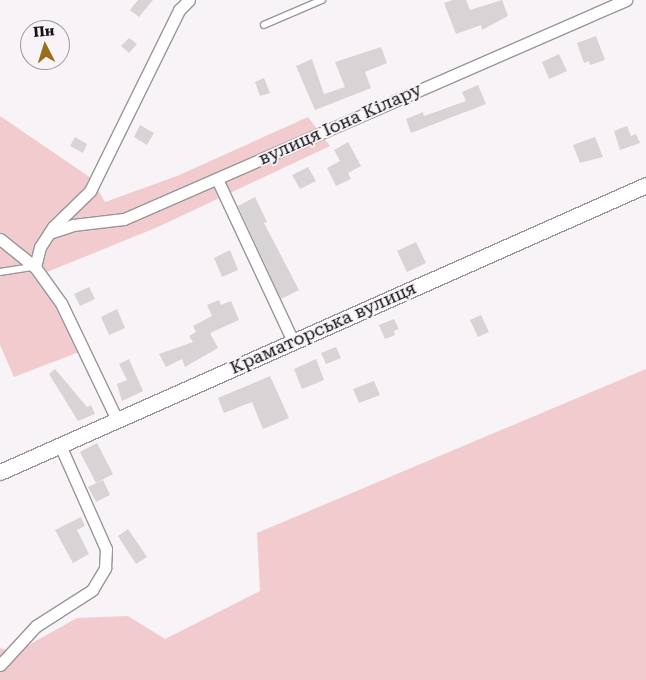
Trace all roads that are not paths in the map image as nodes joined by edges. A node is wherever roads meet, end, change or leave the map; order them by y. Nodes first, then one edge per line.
1 (189, 0) edge
2 (322, 0) edge
3 (626, 0) edge
4 (264, 25) dead end
5 (217, 179) junction
6 (646, 185) edge
7 (49, 233) junction
8 (0, 239) edge
9 (35, 267) junction
10 (0, 272) edge
11 (293, 341) junction
12 (117, 420) junction
13 (60, 445) junction
14 (0, 472) edge
15 (0, 665) edge

1 - 7 street
2 - 4 lane
3 - 5 street, вулиця Іона Кілару
5 - 7 street, вулиця Іона Кілару
5 - 11 street
6 - 11 street, Краматорська вулиця
7 - 9 street
8 - 9 street
9 - 10 lane
9 - 12 street
11 - 12 street, Краматорська вулиця
12 - 13 street, Краматорська вулиця
13 - 14 street, Краматорська вулиця
13 - 15 street

